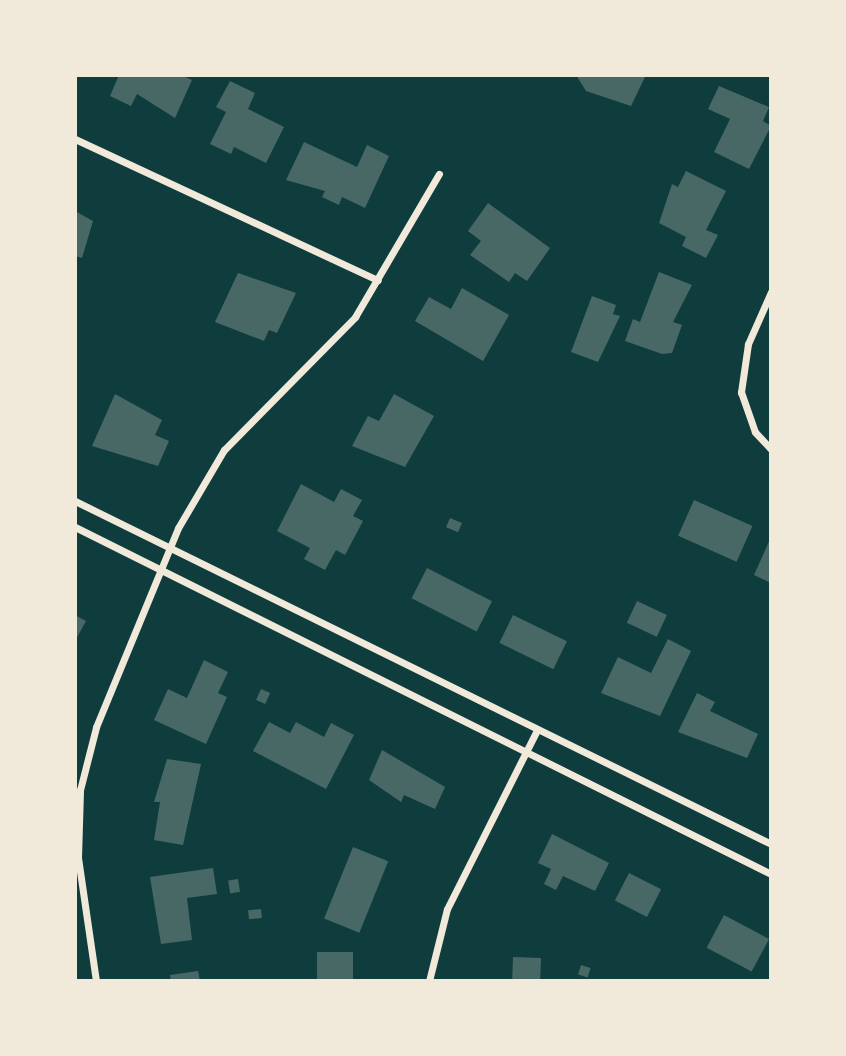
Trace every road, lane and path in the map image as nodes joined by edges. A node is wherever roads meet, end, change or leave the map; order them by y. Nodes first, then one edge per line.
1 (75, 139) edge
2 (439, 174) dead end
3 (378, 280) junction
4 (771, 292) edge
5 (771, 449) edge
6 (75, 501) edge
7 (75, 527) edge
8 (170, 547) junction
9 (161, 570) junction
10 (537, 730) junction
11 (525, 752) junction
12 (771, 844) edge
13 (771, 874) edge
14 (96, 981) edge
15 (429, 981) edge

1 - 3 street
2 - 3 street
3 - 8 street
4 - 5 street
6 - 8 street
7 - 9 street
8 - 9 street
8 - 10 street
9 - 11 street
9 - 14 street
10 - 11 street
10 - 12 street
11 - 13 street
11 - 15 street

